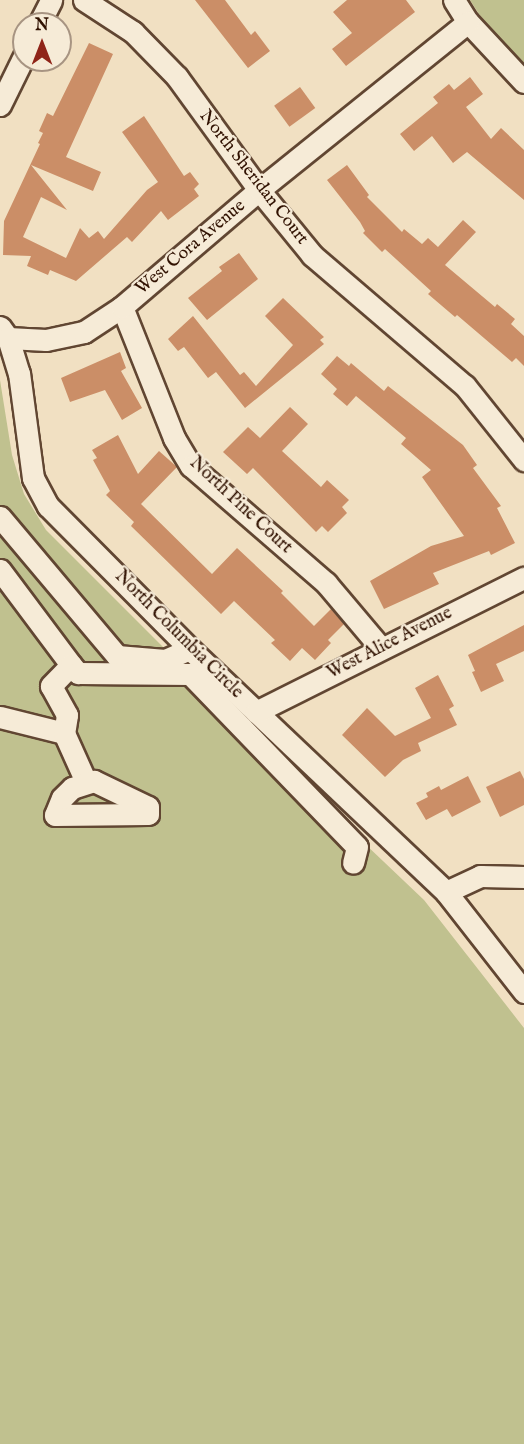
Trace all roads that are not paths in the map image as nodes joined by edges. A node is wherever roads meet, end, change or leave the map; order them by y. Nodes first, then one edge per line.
1 (84, 0) edge
2 (454, 0) edge
3 (468, 22) junction
4 (16, 72) edge
5 (524, 82) edge
6 (0, 105) edge
7 (259, 190) junction
8 (122, 307) junction
9 (4, 333) edge
10 (524, 460) edge
11 (0, 517) edge
12 (0, 570) edge
13 (524, 578) edge
14 (381, 648) junction
15 (190, 649) junction
16 (70, 665) junction
17 (256, 712) junction
18 (0, 717) edge
19 (64, 733) junction
20 (86, 782) dead end
21 (353, 863) dead end
22 (524, 877) edge
23 (446, 892) junction
24 (524, 992) edge

1 - 7 street, North Sheridan Court
2 - 3 street
3 - 5 street
3 - 7 street, West Cora Avenue
4 - 6 street
7 - 8 street, West Cora Avenue
7 - 10 street, North Sheridan Court
8 - 9 street, West Cora Avenue
8 - 14 street, North Pine Court
9 - 15 street, North Columbia Circle
11 - 15 street
12 - 16 street
13 - 14 street, West Alice Avenue
14 - 17 street, West Alice Avenue
15 - 17 street, North Columbia Circle
16 - 19 street
16 - 21 street
17 - 23 street, North Columbia Circle
18 - 19 street
19 - 20 street
22 - 23 street
23 - 24 street, North Columbia Circle

